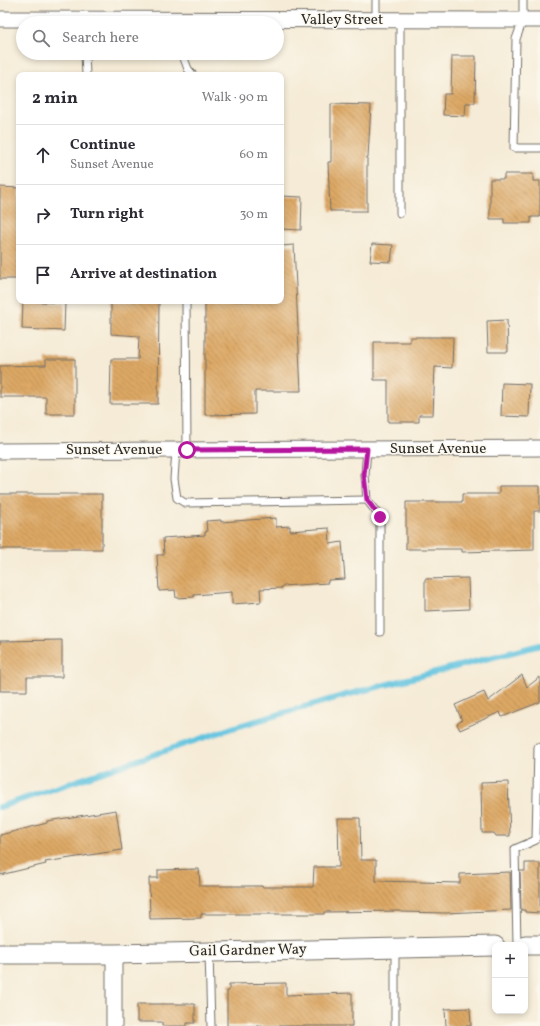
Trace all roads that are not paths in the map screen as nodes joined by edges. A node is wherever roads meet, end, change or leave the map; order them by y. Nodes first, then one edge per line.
1 (376, 0) edge
2 (523, 0) edge
3 (0, 19) edge
4 (16, 19) edge
5 (284, 20) edge
6 (376, 20) junction
7 (400, 20) junction
8 (523, 20) junction
9 (540, 20) edge
10 (86, 60) edge
11 (185, 60) edge
12 (86, 72) edge
13 (190, 72) edge
14 (540, 148) edge
15 (400, 213) dead end
16 (186, 304) edge
17 (540, 448) edge
18 (367, 449) junction
19 (182, 450) junction
20 (0, 451) edge
21 (367, 500) junction
22 (380, 632) dead end
23 (538, 747) dead end
24 (517, 942) edge
25 (528, 945) edge
26 (540, 945) edge
27 (492, 946) edge
28 (395, 948) junction
29 (209, 952) junction
30 (0, 954) edge
31 (114, 954) junction
32 (114, 1026) edge
33 (211, 1026) edge
34 (395, 1026) edge

1 - 6 lane
2 - 8 lane
3 - 4 street, Valley Street
5 - 6 street, Valley Street
6 - 7 street, Valley Street
7 - 8 street, Valley Street
7 - 15 lane
8 - 9 street, Valley Street
8 - 14 lane
10 - 12 lane
11 - 13 lane
16 - 19 lane
17 - 18 street, Sunset Avenue
18 - 19 street, Sunset Avenue
18 - 21 lane
19 - 20 street, Sunset Avenue
19 - 21 lane
21 - 22 lane
23 - 24 lane
25 - 26 street
27 - 28 street, Gail Gardner Way
28 - 29 street, Gail Gardner Way
28 - 34 lane
29 - 31 street, Gail Gardner Way
29 - 33 lane
30 - 31 street, Gail Gardner Way
31 - 32 street

